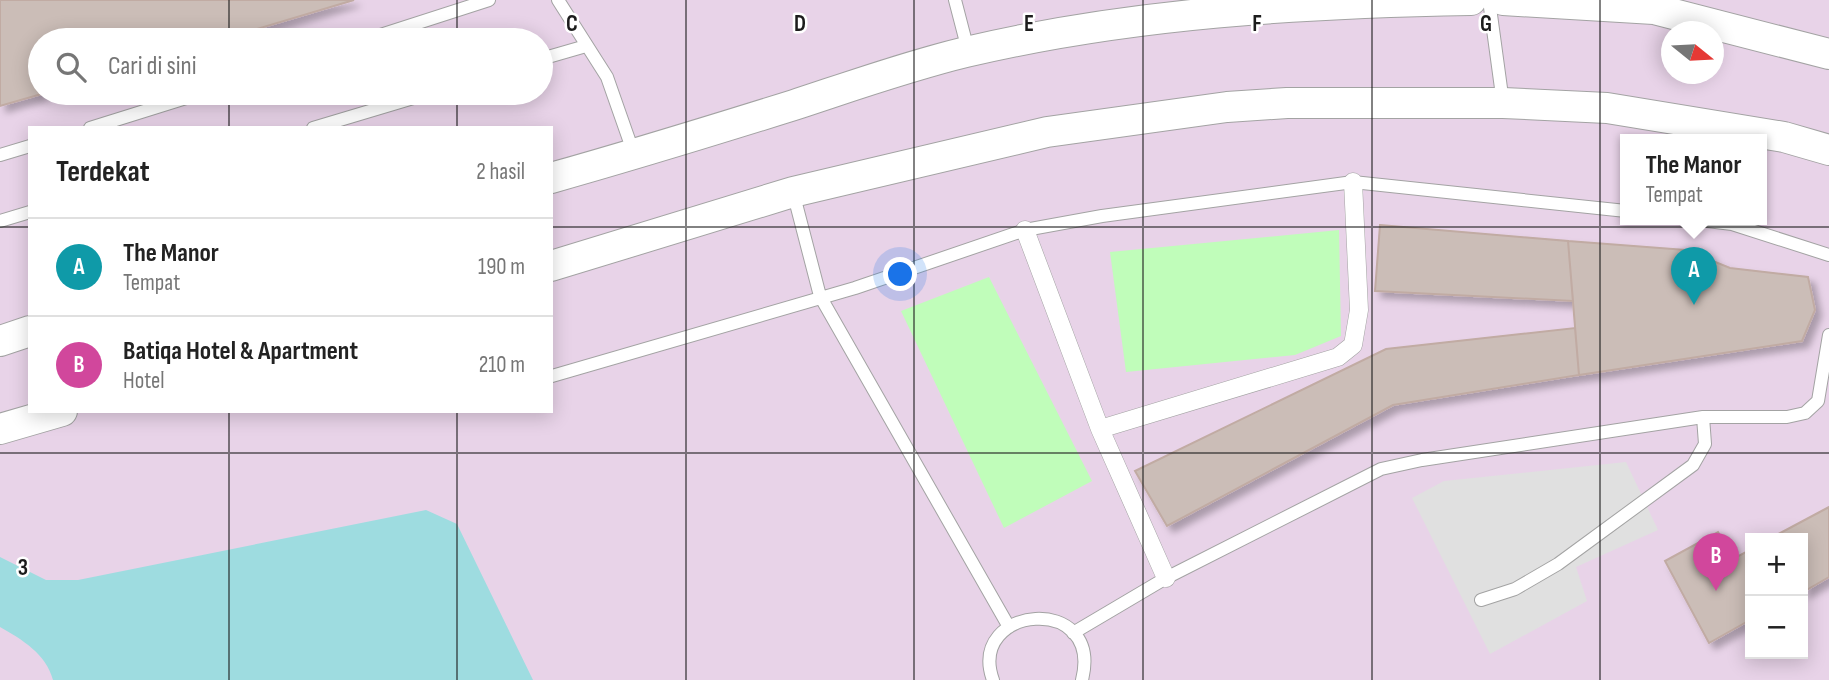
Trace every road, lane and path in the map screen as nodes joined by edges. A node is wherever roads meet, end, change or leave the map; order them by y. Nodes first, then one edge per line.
1 (489, 0) edge
2 (558, 0) edge
3 (955, 0) edge
4 (1471, 0) edge
5 (1489, 0) edge
6 (1503, 0) edge
7 (402, 28) edge
8 (586, 46) junction
9 (968, 51) junction
10 (1829, 54) edge
11 (553, 56) edge
12 (1503, 103) junction
13 (164, 105) edge
14 (390, 105) edge
15 (96, 126) edge
16 (320, 126) edge
17 (1766, 134) edge
18 (1767, 134) edge
19 (1784, 137) junction
20 (28, 147) edge
21 (1829, 150) edge
22 (0, 155) edge
23 (634, 155) junction
24 (1829, 164) edge
25 (553, 177) edge
26 (1353, 183) junction
27 (793, 192) junction
28 (1620, 210) edge
29 (28, 213) edge
30 (0, 221) edge
31 (1735, 225) edge
32 (1025, 230) junction
33 (1829, 255) edge
34 (553, 265) edge
35 (820, 296) junction
36 (28, 332) edge
37 (1829, 335) edge
38 (0, 341) edge
39 (553, 376) edge
40 (55, 413) edge
41 (1703, 416) junction
42 (0, 429) edge
43 (1100, 429) junction
44 (1166, 578) junction
45 (1480, 600) dead end
46 (1009, 627) junction
47 (1073, 633) junction
48 (993, 680) edge
49 (1082, 680) edge

1 - 7 lane
2 - 8 lane
3 - 9 lane
4 - 9 street
5 - 12 lane
6 - 10 street
8 - 11 lane
8 - 23 lane
9 - 23 street
12 - 17 street
12 - 27 street
13 - 15 lane
14 - 16 lane
18 - 19 street
19 - 21 street
19 - 24 lane
20 - 22 lane
23 - 25 street
26 - 28 lane
26 - 32 lane
26 - 43 street
27 - 34 street
27 - 35 lane
29 - 30 lane
31 - 33 lane
32 - 35 lane
32 - 43 street
35 - 39 lane
35 - 46 lane
36 - 38 street
37 - 41 lane
40 - 42 street
41 - 44 lane
41 - 45 lane
43 - 44 street
44 - 47 lane
46 - 47 lane
46 - 48 lane
47 - 49 lane

